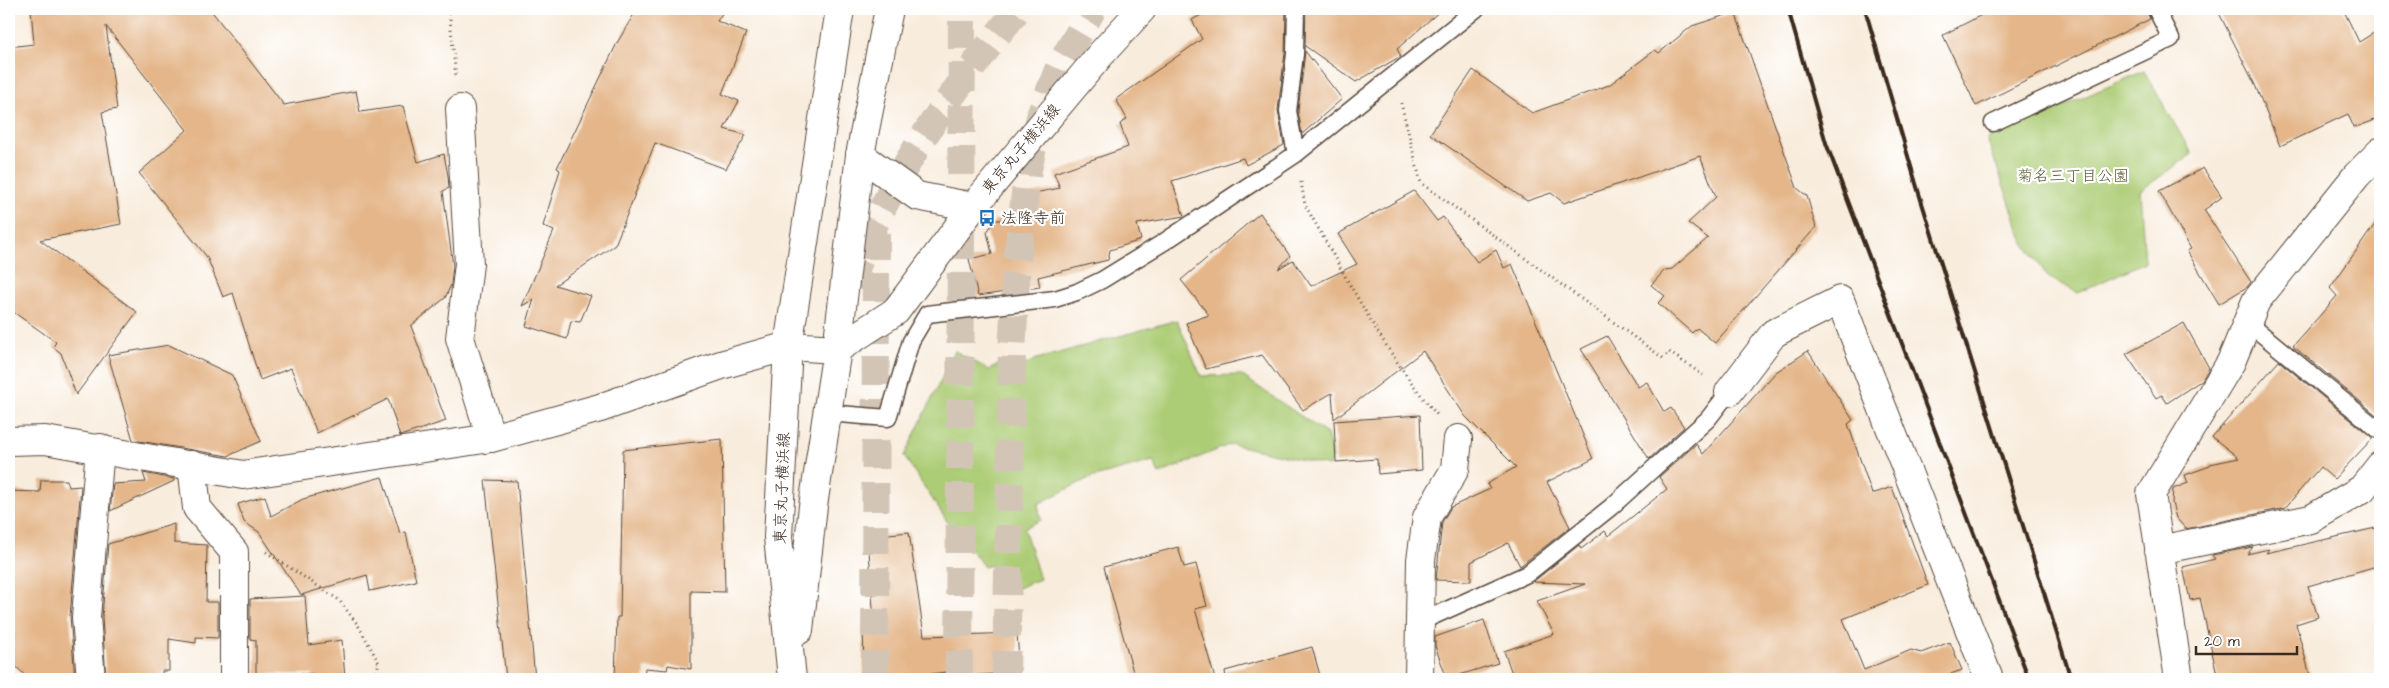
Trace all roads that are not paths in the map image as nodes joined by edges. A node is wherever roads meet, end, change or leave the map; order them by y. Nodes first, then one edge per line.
1 (840, 9) edge
2 (888, 9) edge
3 (1142, 9) edge
4 (1296, 9) edge
5 (1476, 9) edge
6 (2156, 9) edge
7 (460, 109) road end
8 (1993, 123) dead end
9 (2380, 152) edge
10 (860, 154) junction
11 (1296, 154) junction
12 (973, 207) junction
13 (2248, 322) junction
14 (788, 346) junction
15 (837, 349) junction
16 (1729, 392) joint
17 (827, 412) junction
18 (2380, 431) edge
19 (491, 438) junction
20 (1458, 440) road end
21 (9, 441) edge
22 (100, 448) junction
23 (192, 465) junction
24 (2380, 466) edge
25 (2160, 550) junction
26 (1420, 622) junction
27 (91, 679) edge
28 (234, 679) edge
29 (792, 679) edge
30 (1419, 679) edge
31 (1989, 679) edge
32 (2179, 679) edge

1 - 14 street, 東京丸子横浜線
2 - 10 street
3 - 12 street, 東京丸子横浜線
4 - 11 lane
5 - 11 lane
6 - 8 lane
7 - 19 street
9 - 13 street
10 - 12 street
10 - 15 street
11 - 17 lane
12 - 15 street, 東京丸子横浜線
13 - 18 lane
13 - 25 street
14 - 15 street
14 - 19 street
14 - 29 street, 東京丸子横浜線
15 - 17 street, 東京丸子横浜線
16 - 26 lane
16 - 31 street
17 - 29 street, 東京丸子横浜線
19 - 23 street
20 - 26 street
21 - 22 street
22 - 23 street
22 - 27 street
23 - 28 street
24 - 25 street
25 - 32 street
26 - 30 street

